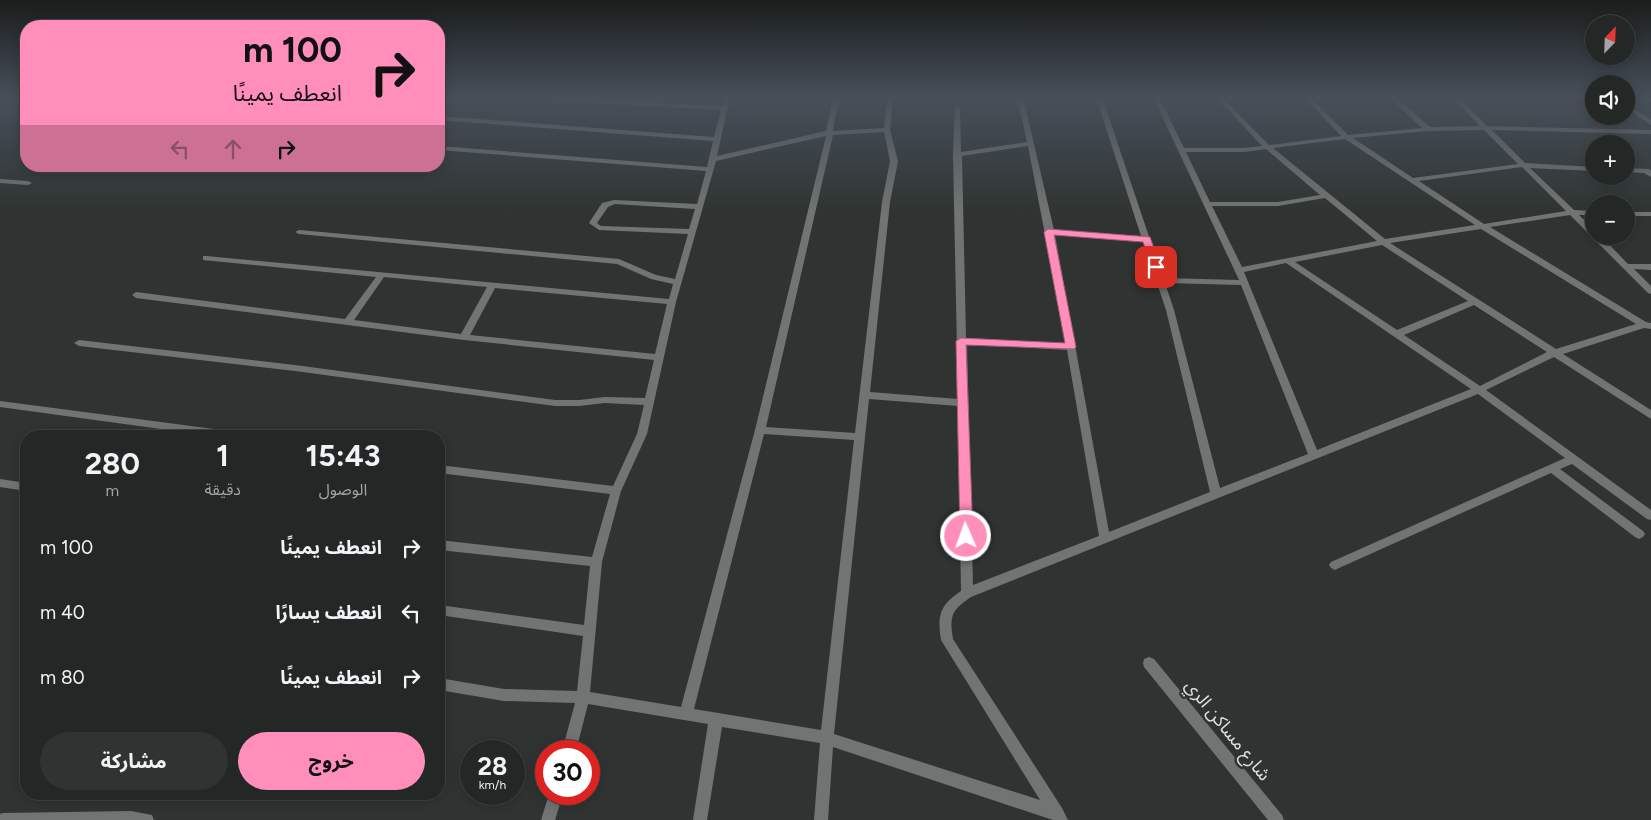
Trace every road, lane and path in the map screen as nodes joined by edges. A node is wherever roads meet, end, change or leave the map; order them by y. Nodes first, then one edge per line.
1 (679, 135) edge
2 (821, 135) edge
3 (829, 135) edge
4 (887, 135) edge
5 (957, 135) edge
6 (1029, 135) edge
7 (1111, 135) edge
8 (1175, 135) edge
9 (1256, 135) edge
10 (1355, 135) edge
11 (1495, 135) edge
12 (1346, 136) junction
13 (717, 138) joint
14 (1031, 143) junction
15 (1267, 147) junction
16 (445, 148) edge
17 (1183, 150) junction
18 (957, 154) junction
19 (712, 164) junction
20 (1524, 166) junction
21 (1585, 169) edge
22 (1635, 171) edge
23 (1649, 173) edge
24 (0, 180) edge
25 (1413, 180) junction
26 (28, 183) dead end
27 (1325, 196) junction
28 (1208, 204) junction
29 (700, 206) junction
30 (1572, 212) junction
31 (1585, 213) edge
32 (1635, 214) edge
33 (1651, 214) edge
34 (1585, 225) edge
35 (1482, 226) junction
36 (299, 232) dead end
37 (693, 232) junction
38 (1048, 232) junction
39 (1146, 239) junction
40 (1383, 242) junction
41 (1605, 245) edge
42 (206, 258) dead end
43 (1287, 260) junction
44 (1626, 266) junction
45 (1651, 267) edge
46 (1240, 270) junction
47 (381, 275) junction
48 (1160, 280) junction
49 (678, 282) junction
50 (1245, 283) junction
51 (492, 285) junction
52 (1651, 291) edge
53 (136, 295) dead end
54 (672, 302) junction
55 (1473, 302) junction
56 (349, 320) junction
57 (1648, 325) edge
58 (1397, 334) junction
59 (464, 337) junction
60 (961, 341) junction
61 (79, 343) dead end
62 (1071, 347) junction
63 (1554, 353) junction
64 (660, 358) junction
65 (1479, 390) junction
66 (865, 395) junction
67 (649, 402) junction
68 (963, 403) junction
69 (0, 404) edge
70 (1651, 415) edge
71 (193, 430) edge
72 (760, 430) junction
73 (860, 437) junction
74 (1314, 456) junction
75 (1573, 459) junction
76 (1551, 468) junction
77 (445, 470) edge
78 (0, 483) edge
79 (20, 486) edge
80 (616, 490) junction
81 (1216, 495) junction
82 (1651, 516) edge
83 (1639, 534) dead end
84 (1106, 539) junction
85 (445, 545) edge
86 (596, 562) junction
87 (1335, 565) dead end
88 (968, 593) junction
89 (445, 611) edge
90 (589, 631) junction
91 (1149, 663) dead end
92 (445, 685) edge
93 (583, 697) junction
94 (686, 714) junction
95 (716, 719) junction
96 (827, 738) junction
97 (572, 740) edge
98 (553, 805) edge
99 (1059, 816) edge
100 (131, 819) edge
101 (3, 820) edge
102 (147, 820) edge
103 (548, 820) edge
104 (700, 820) edge
105 (820, 820) edge
106 (1277, 820) edge

1 - 13 street
2 - 19 street
3 - 72 street
4 - 66 street
5 - 18 street
6 - 14 street
7 - 39 street
8 - 17 street
9 - 15 street
10 - 12 street
11 - 20 street
12 - 15 street
12 - 25 street
13 - 19 street
14 - 18 street
14 - 38 street
15 - 17 street
15 - 27 street
16 - 19 street
17 - 28 street
18 - 60 street
19 - 29 street
20 - 21 street
20 - 25 street
20 - 30 street
22 - 23 street
24 - 26 street
25 - 35 street
27 - 28 street
27 - 40 street
28 - 46 street
29 - 37 street
29 - 37 street
30 - 31 street
30 - 34 street
30 - 35 street
32 - 33 street
35 - 40 street
35 - 57 street
36 - 49 street
37 - 49 street
38 - 39 street
38 - 62 street
39 - 48 street
40 - 43 street
40 - 55 street
41 - 44 street
42 - 47 street
43 - 46 street
43 - 58 street
44 - 45 street
44 - 52 street
46 - 50 street
47 - 51 street
47 - 56 street
48 - 50 street
48 - 81 street
49 - 54 street
50 - 74 street
51 - 54 street
51 - 59 street
53 - 56 street
54 - 64 street
55 - 58 street
55 - 63 street
56 - 59 street
57 - 63 street
58 - 65 street
59 - 64 street
60 - 62 street
60 - 68 street
61 - 67 street
62 - 84 street
63 - 65 street
63 - 70 street
64 - 67 street
65 - 74 street
65 - 75 street
66 - 68 street
66 - 73 street
67 - 80 street
68 - 88 street
69 - 71 street
72 - 73 street
72 - 94 street
73 - 96 street
74 - 81 street
75 - 76 street
75 - 82 street
76 - 83 street
76 - 87 street
77 - 80 street
78 - 79 street
80 - 86 street
81 - 84 street
84 - 88 street
85 - 86 street
86 - 90 street
88 - 99 street
89 - 90 street
90 - 93 street
91 - 106 street, شارع مساكن الري
92 - 93 street
93 - 94 street
93 - 97 street
94 - 95 street
95 - 96 street
95 - 104 street
96 - 99 street
96 - 105 street
98 - 103 street
100 - 101 street
100 - 102 street

